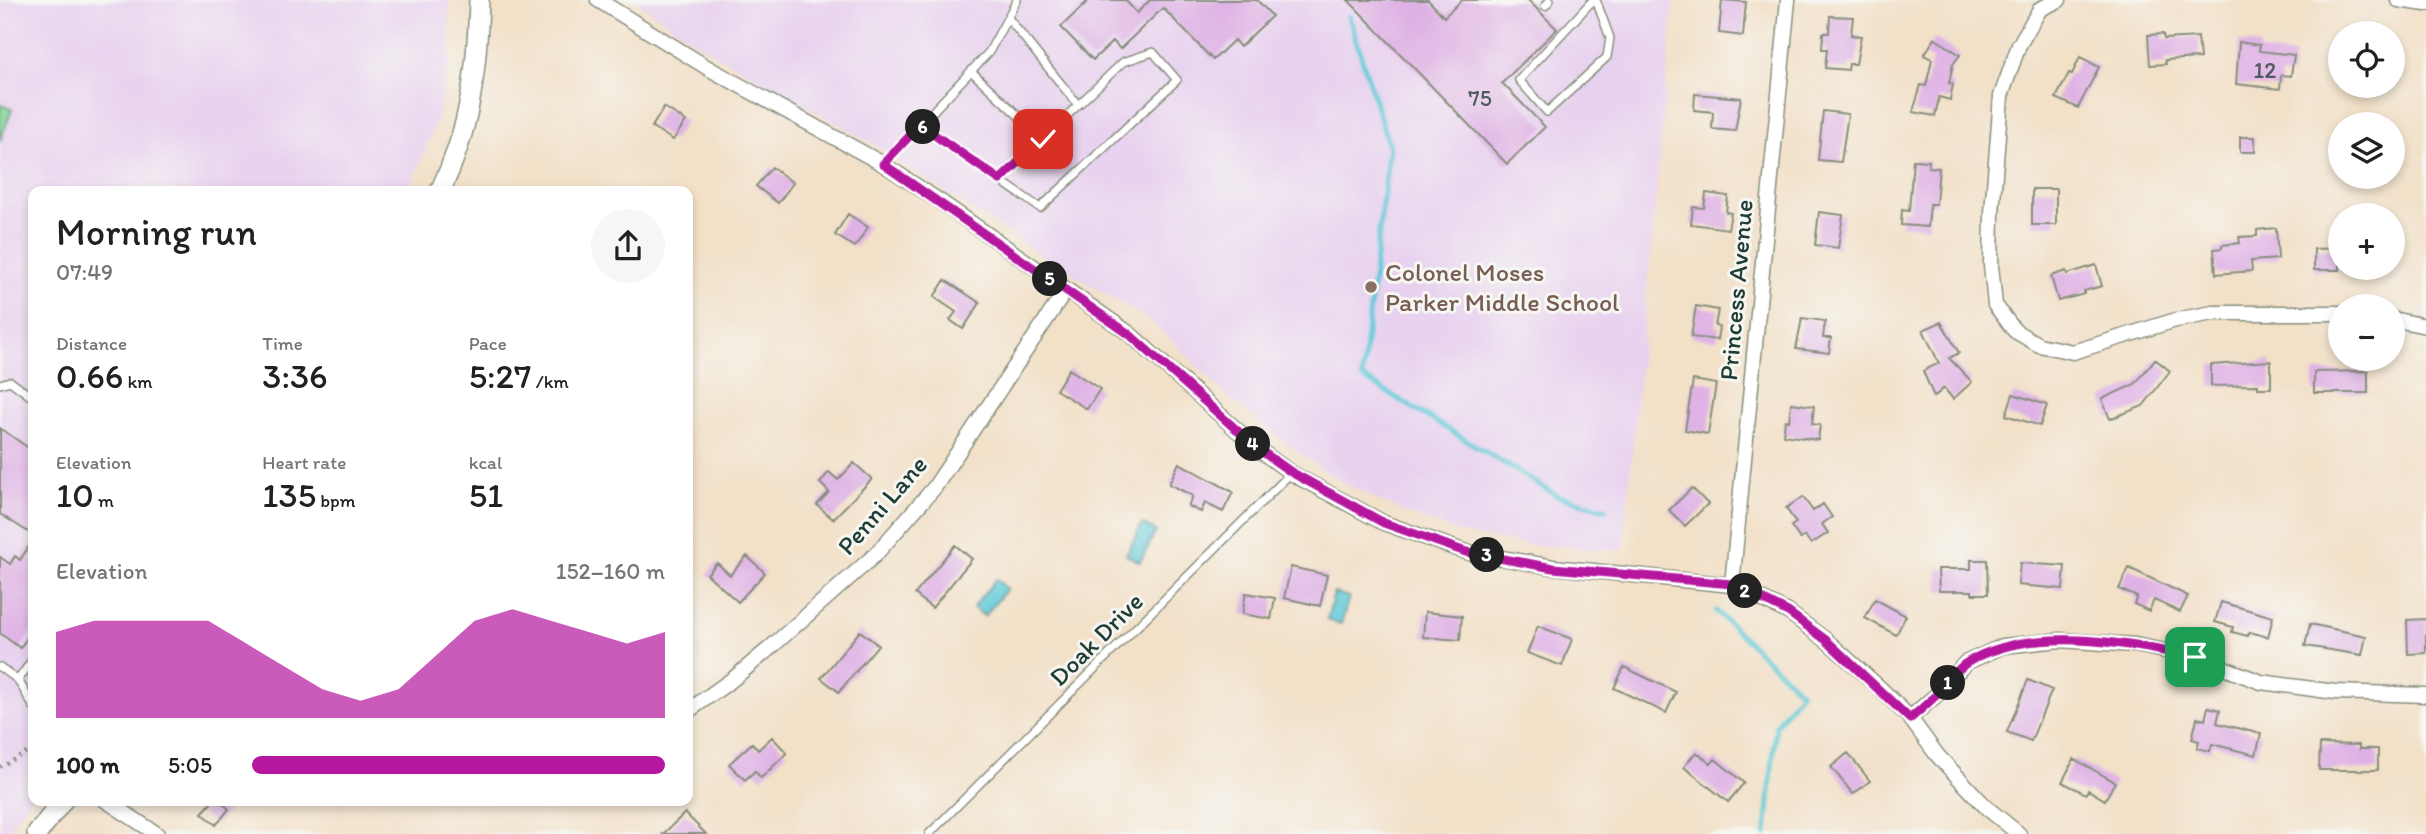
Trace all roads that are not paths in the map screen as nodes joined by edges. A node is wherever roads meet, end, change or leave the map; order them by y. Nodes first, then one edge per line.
1 (479, 0) edge
2 (598, 0) edge
3 (1017, 0) edge
4 (1595, 0) edge
5 (1788, 0) edge
6 (2059, 0) edge
7 (2398, 0) edge
8 (2426, 4) edge
9 (1009, 18) junction
10 (971, 71) junction
11 (1078, 105) junction
12 (920, 125) junction
13 (1043, 139) junction
14 (883, 164) junction
15 (1000, 180) junction
16 (443, 186) edge
17 (1066, 290) junction
18 (2328, 313) edge
19 (2405, 322) edge
20 (2426, 326) edge
21 (0, 384) edge
22 (28, 394) edge
23 (1291, 472) junction
24 (1732, 584) junction
25 (28, 666) edge
26 (0, 667) edge
27 (18, 680) junction
28 (2426, 695) edge
29 (28, 697) edge
30 (693, 707) edge
31 (1910, 719) junction
32 (58, 806) edge
33 (114, 806) edge
34 (37, 834) edge
35 (157, 834) edge
36 (929, 834) edge
37 (2019, 834) edge

1 - 16 street
2 - 14 street
3 - 9 lane
4 - 4 lane
5 - 24 street, Princess Avenue
6 - 18 street
7 - 8 street
9 - 10 lane
9 - 11 lane
10 - 12 lane
10 - 13 lane
11 - 13 lane
11 - 15 lane
12 - 14 lane
12 - 15 lane
13 - 15 lane
14 - 17 street
17 - 23 street
17 - 30 street, Penni Lane
19 - 20 street
21 - 22 lane
23 - 24 street
23 - 36 lane, Doak Drive
24 - 31 street
25 - 27 lane
26 - 27 lane
27 - 29 lane
28 - 31 street
31 - 37 street
32 - 34 street
33 - 35 street

